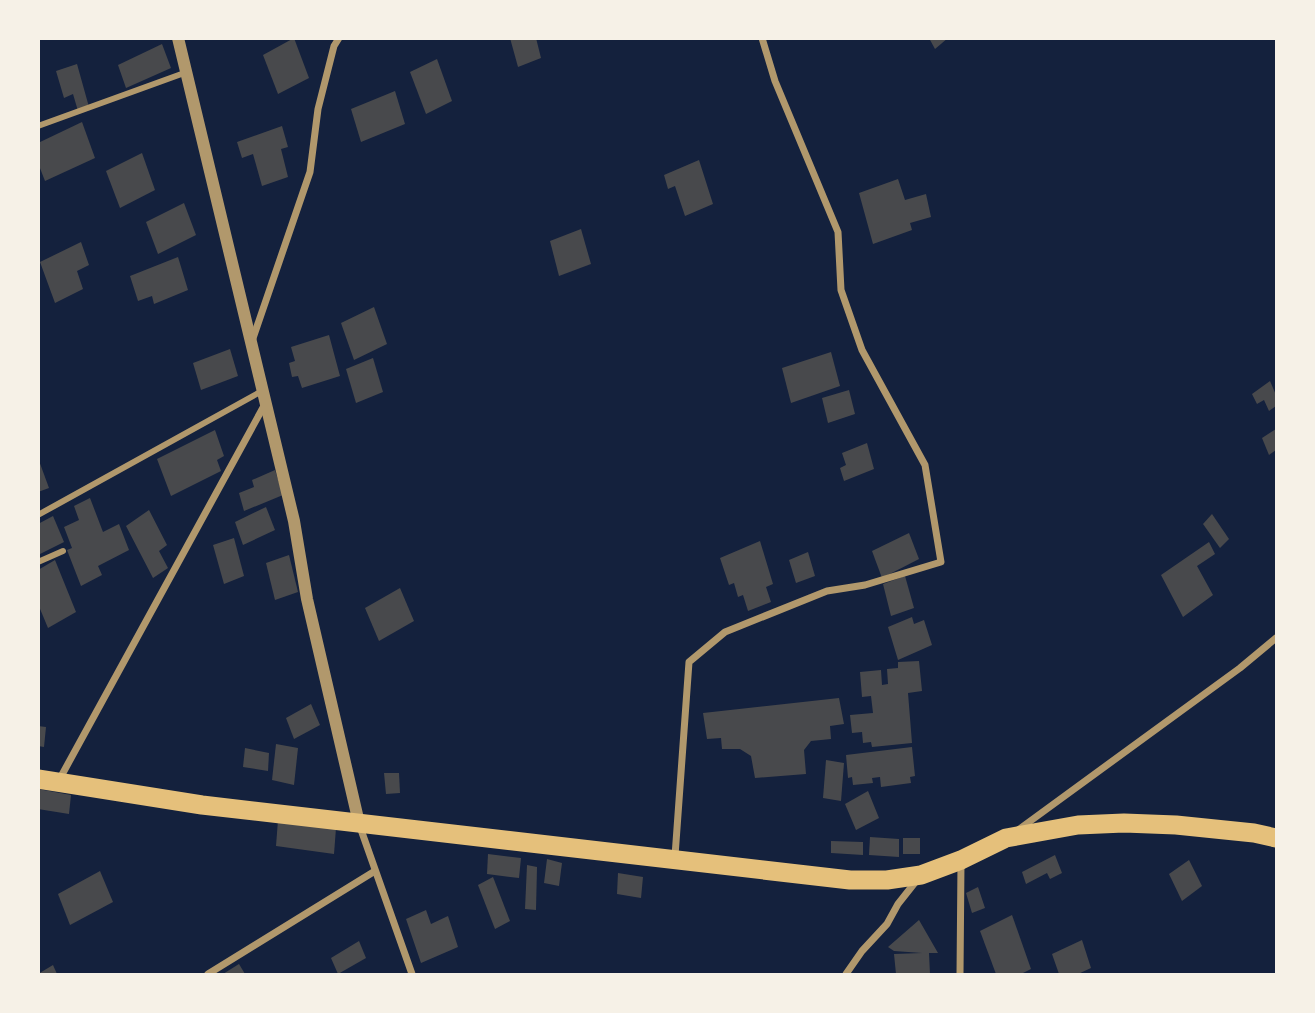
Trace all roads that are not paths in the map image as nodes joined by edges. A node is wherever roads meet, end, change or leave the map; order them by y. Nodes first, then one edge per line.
1 (178, 38) edge
2 (339, 38) edge
3 (762, 38) edge
4 (187, 72) junction
5 (38, 126) edge
6 (251, 345) junction
7 (263, 397) junction
8 (38, 515) edge
9 (63, 551) dead end
10 (38, 562) edge
11 (1276, 638) edge
12 (48, 781) edge
13 (359, 823) junction
14 (1006, 838) junction
15 (1276, 838) edge
16 (961, 860) junction
17 (674, 861) junction
18 (375, 871) junction
19 (921, 875) junction
20 (208, 975) edge
21 (412, 975) edge
22 (846, 975) edge
23 (960, 975) edge

1 - 4 street
2 - 6 street
3 - 17 street
4 - 5 street
4 - 6 street
6 - 7 street
7 - 8 street
7 - 12 street
7 - 13 street
9 - 10 street
11 - 14 street
12 - 13 highway
13 - 17 highway
13 - 18 street
14 - 15 highway
14 - 16 highway
16 - 19 highway
16 - 23 street
17 - 19 highway
18 - 20 street
18 - 21 street
19 - 22 street

